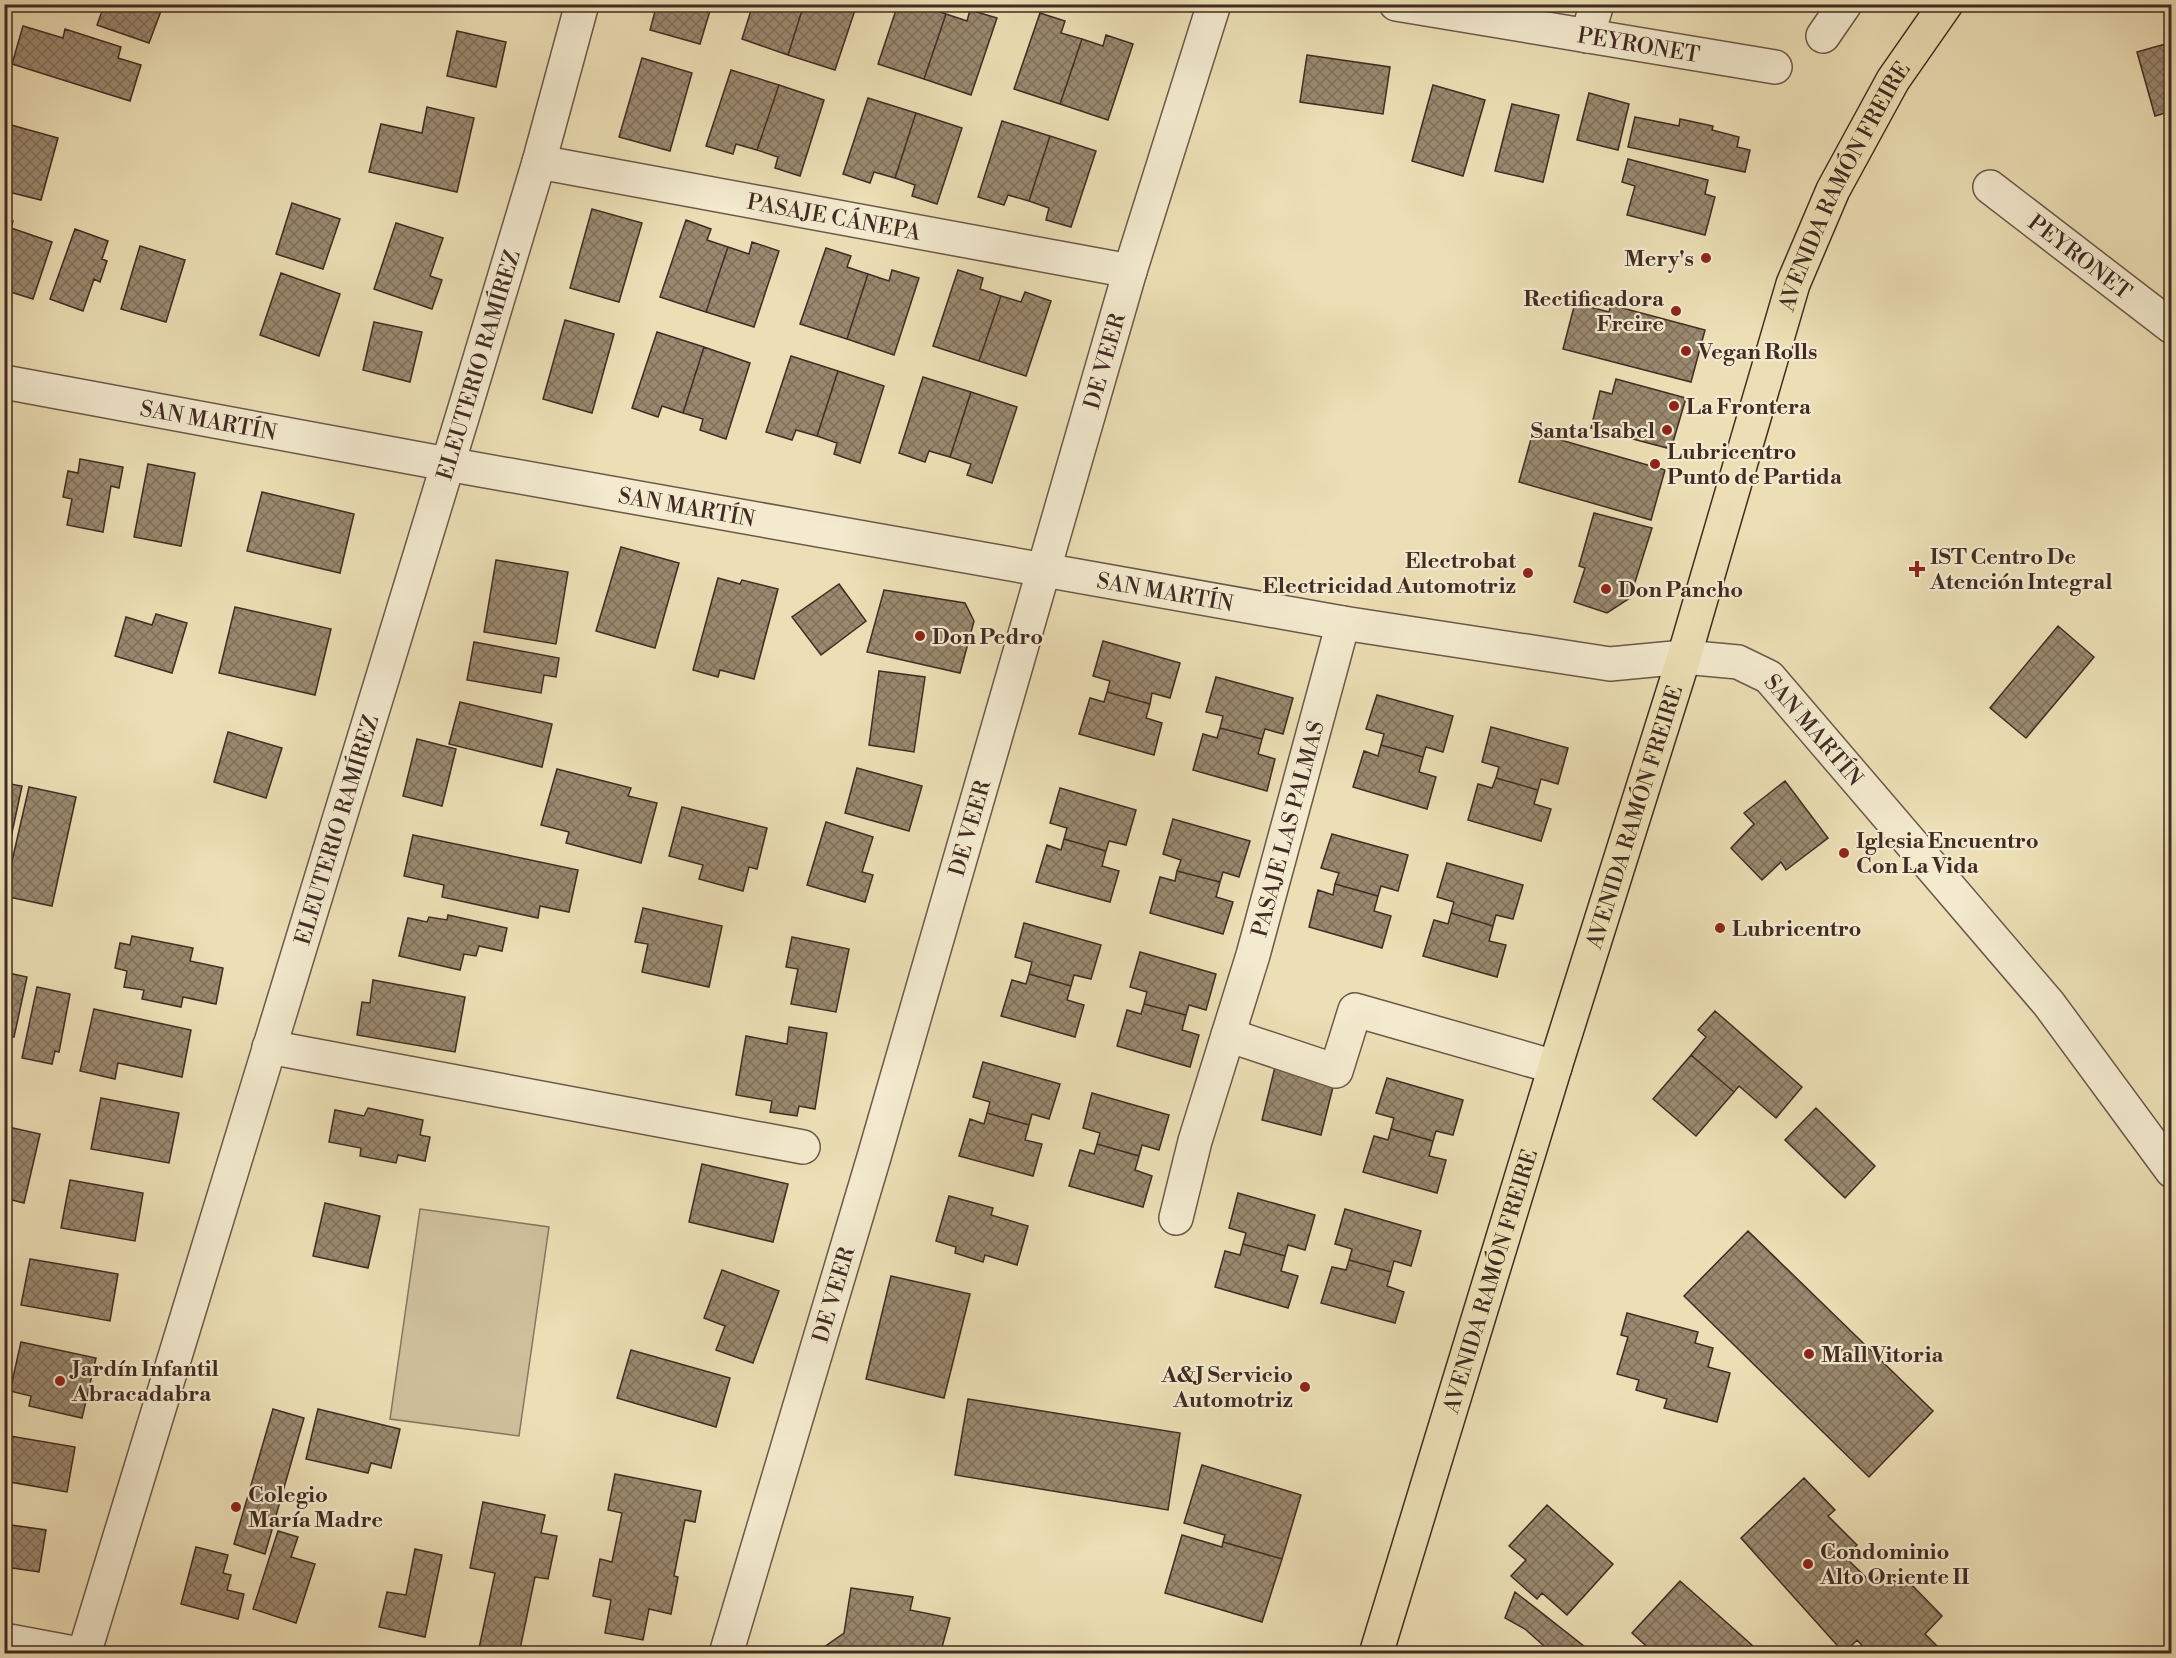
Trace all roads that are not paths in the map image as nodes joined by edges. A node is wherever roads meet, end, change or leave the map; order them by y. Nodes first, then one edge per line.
1 (582, 4) edge
2 (1214, 4) edge
3 (1396, 4) edge
4 (1597, 4) edge
5 (1845, 4) edge
6 (1946, 4) edge
7 (1587, 36) junction
8 (1823, 36) dead end
9 (1775, 68) dead end
10 (539, 162) junction
11 (1990, 188) dead end
12 (1130, 271) junction
13 (2169, 319) edge
14 (4, 382) edge
15 (447, 464) junction
16 (1043, 569) junction
17 (1343, 623) junction
18 (1684, 657) junction
19 (1228, 1035) junction
20 (268, 1047) junction
21 (1555, 1067) junction
22 (803, 1147) dead end
23 (2172, 1171) edge
24 (1176, 1218) dead end
25 (4, 1640) edge
26 (79, 1653) edge
27 (84, 1653) edge
28 (726, 1653) edge
29 (1376, 1653) edge

1 - 10 street, ELEUTERIO RAMÍREZ
2 - 12 street, DE VEER
3 - 7 street, PEYRONET
4 - 7 street
5 - 8 street
6 - 18 main road, AVENIDA RAMÓN FREIRE
7 - 9 street, PEYRONET
10 - 12 street, PASAJE CÁNEPA
10 - 15 street, ELEUTERIO RAMÍREZ
11 - 13 street, PEYRONET
12 - 16 street, DE VEER
14 - 15 street, SAN MARTÍN
15 - 16 street, SAN MARTÍN
15 - 20 street, ELEUTERIO RAMÍREZ
16 - 17 street, SAN MARTÍN
16 - 28 street, DE VEER
17 - 18 street, SAN MARTÍN
17 - 19 street, PASAJE LAS PALMAS
18 - 21 main road, AVENIDA RAMÓN FREIRE
18 - 23 street, SAN MARTÍN
19 - 21 street
19 - 24 street, PASAJE LAS PALMAS
20 - 22 street
20 - 27 street, ELEUTERIO RAMÍREZ
21 - 29 main road, AVENIDA RAMÓN FREIRE
25 - 26 street

